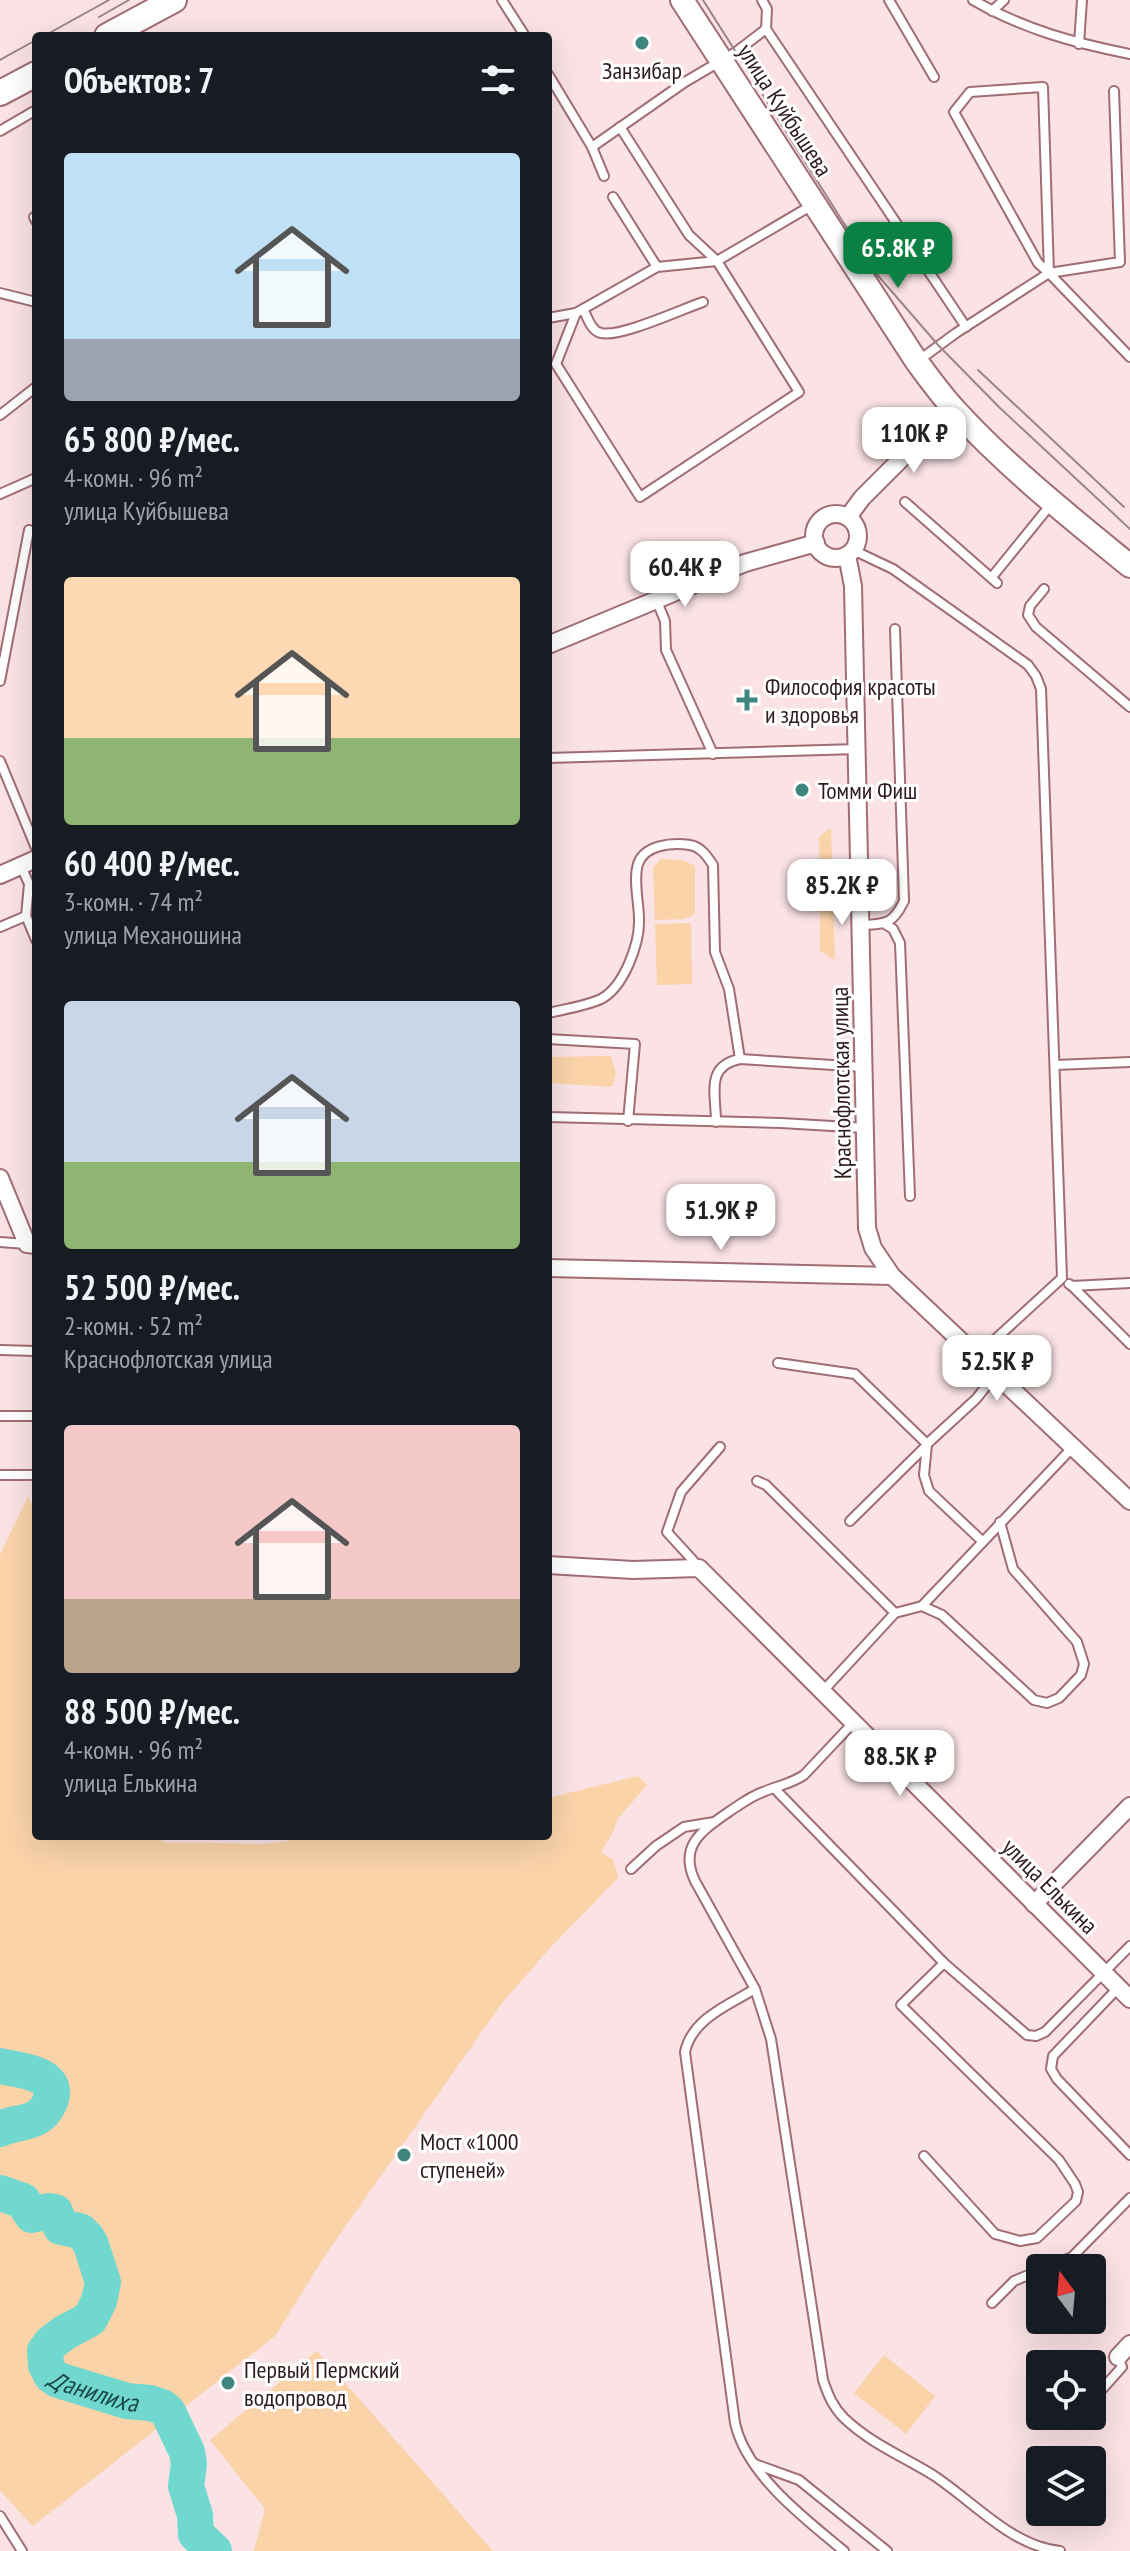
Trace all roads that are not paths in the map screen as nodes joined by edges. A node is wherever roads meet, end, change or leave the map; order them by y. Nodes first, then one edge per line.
1 (174, 0) edge
2 (502, 0) edge
3 (682, 0) edge
4 (762, 0) edge
5 (889, 0) edge
6 (973, 0) edge
7 (1004, 0) edge
8 (1082, 0) edge
9 (992, 11) junction
10 (766, 29) junction
11 (116, 32) edge
12 (522, 32) edge
13 (1079, 44) junction
14 (1130, 54) edge
15 (721, 60) junction
16 (32, 76) edge
17 (934, 77) dead end
18 (552, 81) edge
19 (1114, 91) dead end
20 (0, 93) edge
21 (32, 112) edge
22 (620, 127) junction
23 (0, 131) edge
24 (592, 147) junction
25 (604, 176) dead end
26 (613, 197) dead end
27 (814, 203) junction
28 (717, 261) junction
29 (657, 267) junction
30 (1049, 273) junction
31 (0, 293) edge
32 (32, 301) edge
33 (703, 302) dead end
34 (580, 311) junction
35 (552, 317) edge
36 (966, 327) junction
37 (1130, 357) edge
38 (917, 362) junction
39 (32, 390) edge
40 (952, 408) junction
41 (0, 415) edge
42 (32, 480) edge
43 (0, 494) edge
44 (905, 502) dead end
45 (1052, 503) junction
46 (848, 517) junction
47 (29, 530) dead end
48 (816, 543) junction
49 (850, 553) junction
50 (1130, 566) edge
51 (1044, 589) dead end
52 (656, 599) junction
53 (895, 629) dead end
54 (552, 643) edge
55 (0, 681) edge
56 (1130, 707) edge
57 (858, 749) junction
58 (713, 754) junction
59 (552, 758) edge
60 (0, 761) edge
61 (32, 838) edge
62 (28, 863) edge
63 (0, 875) edge
64 (26, 916) junction
65 (885, 924) junction
66 (862, 925) junction
67 (0, 927) edge
68 (32, 930) edge
69 (552, 1012) edge
70 (552, 1039) edge
71 (740, 1059) junction
72 (1130, 1062) edge
73 (1055, 1065) junction
74 (865, 1067) junction
75 (552, 1117) edge
76 (628, 1121) junction
77 (716, 1122) junction
78 (867, 1128) junction
79 (0, 1178) edge
80 (910, 1196) dead end
81 (0, 1242) edge
82 (32, 1244) edge
83 (552, 1268) edge
84 (892, 1276) junction
85 (1062, 1278) junction
86 (1130, 1283) edge
87 (1072, 1286) junction
88 (1130, 1344) edge
89 (0, 1350) edge
90 (32, 1351) edge
91 (977, 1356) junction
92 (778, 1363) dead end
93 (996, 1374) junction
94 (0, 1416) edge
95 (32, 1416) edge
96 (927, 1444) junction
97 (720, 1447) dead end
98 (1073, 1447) junction
99 (0, 1475) edge
100 (32, 1475) edge
101 (757, 1481) dead end
102 (1130, 1501) edge
103 (850, 1521) dead end
104 (1000, 1522) junction
105 (982, 1541) junction
106 (552, 1565) edge
107 (699, 1568) junction
108 (922, 1606) junction
109 (895, 1613) junction
110 (822, 1692) junction
111 (853, 1723) junction
112 (774, 1788) junction
113 (1130, 1806) edge
114 (715, 1822) junction
115 (631, 1869) dead end
116 (1034, 1904) junction
117 (1130, 1946) edge
118 (944, 1963) junction
119 (1103, 1974) junction
120 (755, 1989) junction
121 (1124, 1993) edge
122 (1130, 2155) edge
123 (924, 2156) dead end
124 (1130, 2198) edge
125 (1075, 2254) edge
126 (1026, 2276) edge
127 (992, 2303) dead end
128 (1123, 2356) edge
129 (1130, 2376) edge
130 (1106, 2381) edge
131 (754, 2464) junction
132 (0, 2516) edge
133 (1042, 2550) edge
134 (22, 2551) edge
135 (844, 2551) edge
136 (887, 2551) edge
137 (1060, 2551) edge

1 - 11 main road
2 - 12 lane
3 - 15 main road, улица Куйбышева
4 - 10 lane
5 - 17 lane
6 - 9 lane
7 - 9 lane
8 - 13 lane
9 - 13 lane
10 - 15 lane
10 - 36 lane
13 - 14 lane
15 - 22 lane
15 - 27 main road, улица Куйбышева
16 - 20 main road
18 - 24 lane
19 - 30 lane
21 - 23 lane
22 - 24 lane
22 - 28 lane
24 - 25 lane
26 - 29 lane
27 - 28 lane
27 - 38 main road, улица Куйбышева
28 - 29 lane
28 - 34 lane
29 - 34 lane
30 - 30 lane
30 - 36 lane
30 - 37 lane
31 - 32 lane
33 - 34 lane
34 - 35 lane
36 - 38 lane
38 - 40 main road, улица Куйбышева
39 - 41 lane
40 - 45 main road, улица Куйбышева
40 - 46 street
42 - 43 lane
44 - 45 lane
45 - 50 main road, улица Куйбышева
46 - 48 street
46 - 49 street
47 - 55 lane
48 - 49 street
48 - 52 street
49 - 57 street, Краснофлотская улица
49 - 73 lane
51 - 56 lane
52 - 54 street
52 - 58 lane
53 - 65 lane
57 - 58 lane
57 - 66 street, Краснофлотская улица
58 - 59 lane
60 - 61 lane
62 - 63 street
62 - 64 lane
64 - 67 lane
64 - 68 lane
65 - 66 lane
65 - 80 lane
66 - 74 street, Краснофлотская улица
69 - 71 lane
70 - 76 lane
71 - 74 lane
71 - 77 lane
72 - 73 lane
73 - 85 lane
74 - 78 street, Краснофлотская улица
75 - 76 lane
76 - 77 lane
77 - 78 lane
78 - 84 street, Краснофлотская улица
79 - 82 street
81 - 82 lane
83 - 84 street
84 - 91 street, Краснофлотская улица
85 - 87 lane
85 - 91 lane
86 - 87 lane
87 - 88 lane
89 - 90 lane
91 - 93 street, Краснофлотская улица
92 - 96 lane
93 - 96 lane
93 - 98 street, Краснофлотская улица
94 - 95 lane
96 - 103 lane
96 - 105 lane
97 - 107 lane
98 - 102 street, Краснофлотская улица
98 - 104 lane
99 - 100 lane
101 - 109 lane
104 - 105 lane
104 - 108 lane
105 - 108 lane
106 - 107 street
107 - 110 street, улица Елькина
108 - 109 lane
109 - 110 lane
110 - 111 street, улица Елькина
111 - 112 lane
111 - 116 street, улица Елькина
112 - 114 lane
112 - 118 lane
113 - 116 street
114 - 115 lane
114 - 120 lane
116 - 119 street, улица Елькина
117 - 119 lane
118 - 119 lane
118 - 123 lane
119 - 121 street, улица Елькина
120 - 131 lane
120 - 133 lane
121 - 122 lane
124 - 125 lane
126 - 127 lane
128 - 129 lane
128 - 130 lane
131 - 135 lane
131 - 136 lane
132 - 134 lane
133 - 137 lane

